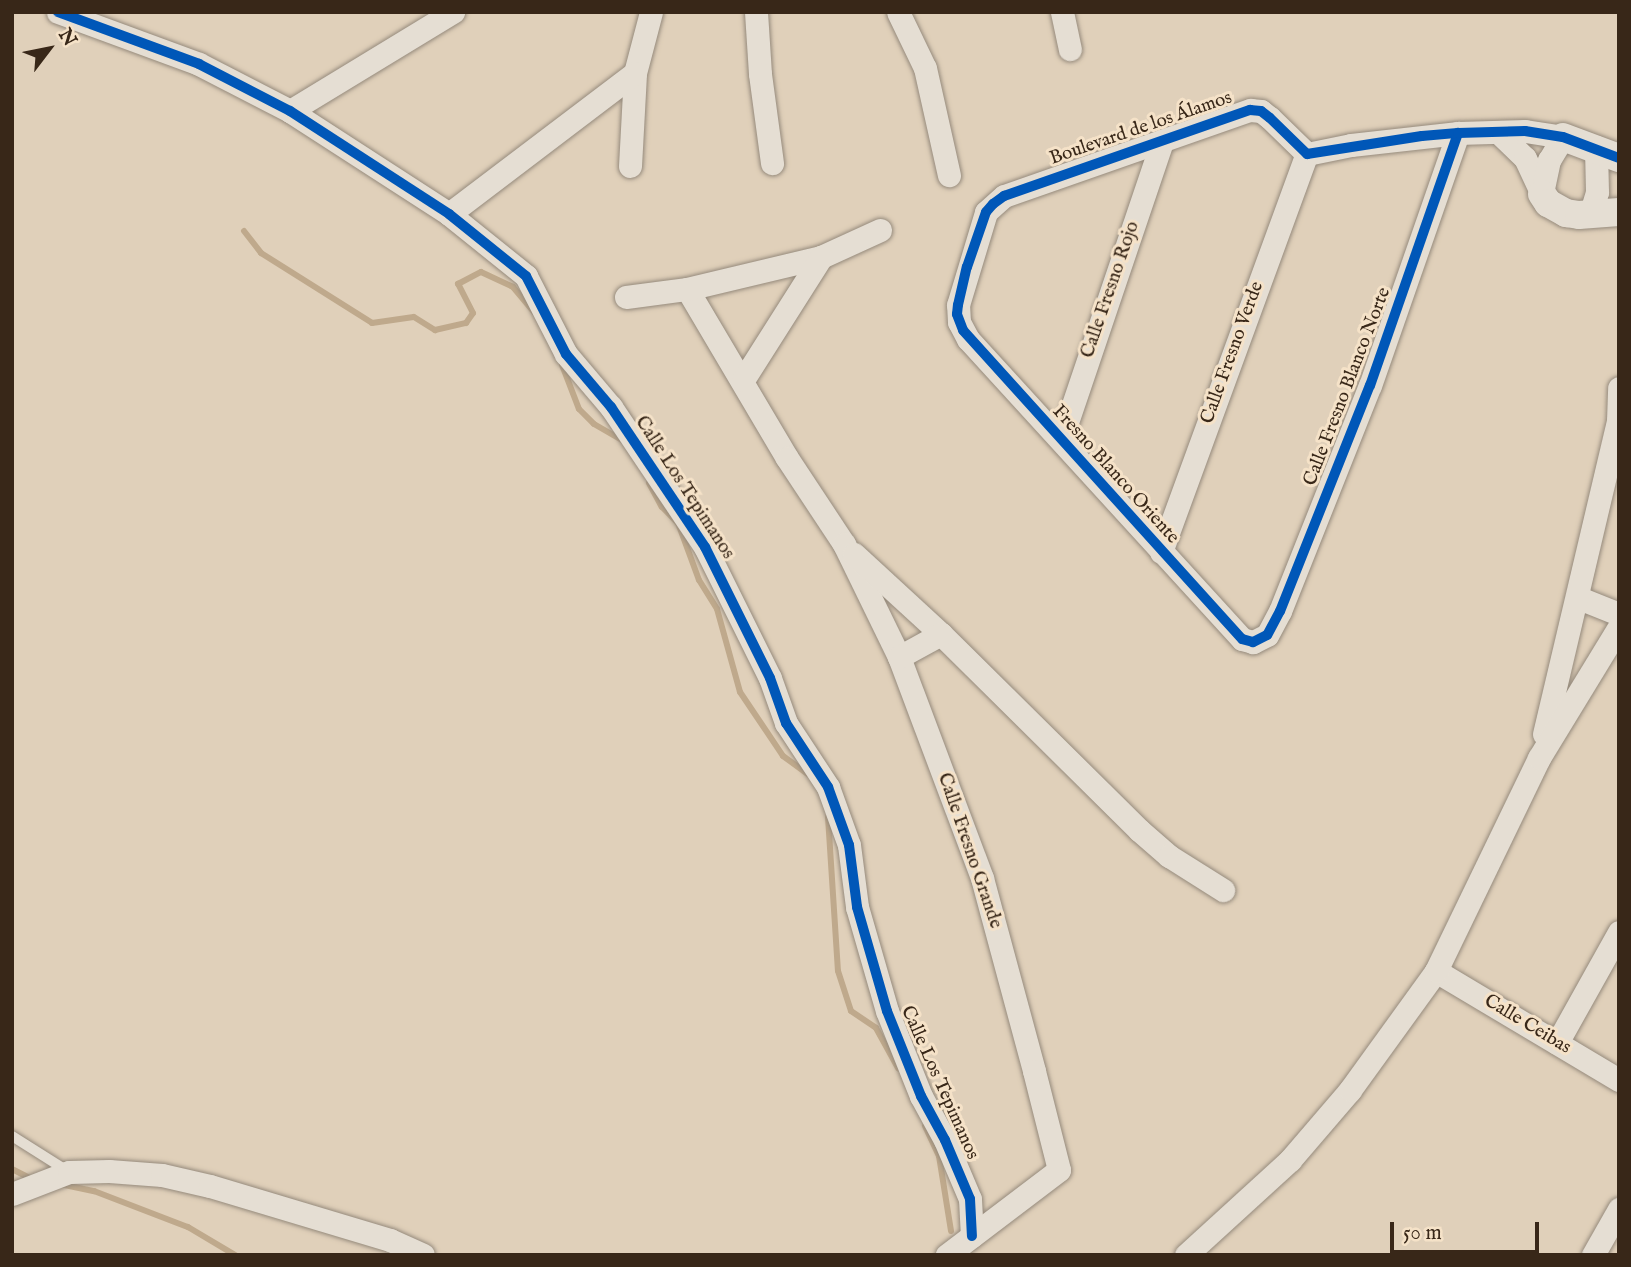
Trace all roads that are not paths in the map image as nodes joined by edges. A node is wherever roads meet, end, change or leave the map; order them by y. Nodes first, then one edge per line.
1 (58, 12) edge
2 (453, 12) edge
3 (651, 12) edge
4 (756, 12) edge
5 (898, 12) edge
6 (1062, 12) edge
7 (85, 18) edge
8 (1070, 49) dead end
9 (635, 73) junction
10 (290, 111) junction
11 (1498, 132) junction
12 (1458, 133) junction
13 (1563, 137) junction
14 (1162, 141) junction
15 (1607, 153) edge
16 (1307, 154) junction
17 (772, 163) dead end
18 (630, 166) dead end
19 (949, 175) dead end
20 (1542, 194) junction
21 (1619, 212) edge
22 (449, 214) junction
23 (1590, 215) junction
24 (880, 230) dead end
25 (821, 257) junction
26 (687, 289) junction
27 (626, 297) dead end
28 (959, 321) joint
29 (743, 380) junction
30 (1619, 388) edge
31 (1618, 421) edge
32 (1061, 440) junction
33 (844, 544) junction
34 (1161, 552) junction
35 (1579, 598) junction
36 (1619, 614) edge
37 (1619, 627) edge
38 (941, 634) junction
39 (1253, 642) joint
40 (899, 657) junction
41 (1538, 758) junction
42 (1223, 890) dead end
43 (1619, 932) edge
44 (1436, 971) junction
45 (1557, 1043) junction
46 (1619, 1080) edge
47 (12, 1136) edge
48 (69, 1172) junction
49 (12, 1194) edge
50 (1619, 1209) edge
51 (972, 1236) junction
52 (423, 1255) edge
53 (947, 1255) edge
54 (1186, 1255) edge
55 (1593, 1255) edge

1 - 7 street, Calle Los Tepimanos
2 - 10 street
3 - 9 street
4 - 17 street
5 - 19 street
6 - 8 street
7 - 10 street, Calle Los Tepimanos
9 - 18 street
9 - 22 street
10 - 22 street, Calle Los Tepimanos
11 - 12 street
11 - 13 street
11 - 20 street
12 - 16 street
12 - 39 street, Calle Fresno Blanco Norte
13 - 15 street
13 - 20 street
14 - 16 street, Boulevard de los Álamos
14 - 28 street, Boulevard de los Álamos
14 - 32 street, Calle Fresno Rojo
15 - 23 street
16 - 34 street, Calle Fresno Verde
20 - 23 street
21 - 23 street
22 - 51 street, Calle Los Tepimanos
24 - 25 street
25 - 26 street
25 - 29 street
26 - 27 street
26 - 29 street, Calle Fresno Grande
28 - 32 street, Fresno Blanco Oriente
29 - 33 street, Calle Fresno Grande
30 - 31 street
31 - 35 street
32 - 34 street, Fresno Blanco Oriente
33 - 38 street, Calle Fresno Grande
33 - 40 street, Calle Fresno Grande
34 - 39 street, Fresno Blanco Oriente
35 - 36 street
35 - 41 street
37 - 41 street
38 - 40 street
38 - 42 street, Calle Fresno Grande
40 - 51 street, Calle Fresno Grande
41 - 44 street
43 - 45 street
44 - 45 street, Calle Ceibas
44 - 54 street
45 - 46 street, Calle Ceibas
47 - 48 lane
48 - 49 street
48 - 52 street
50 - 55 street
51 - 53 street

